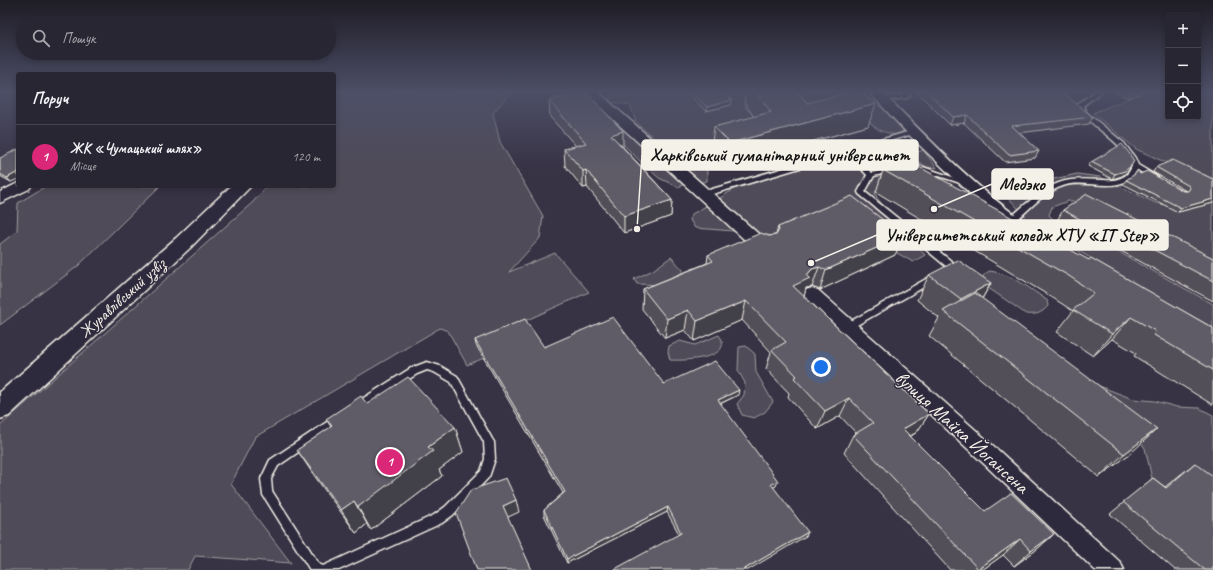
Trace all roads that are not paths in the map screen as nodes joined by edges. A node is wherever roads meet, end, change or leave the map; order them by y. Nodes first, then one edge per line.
1 (619, 118) edge
2 (900, 118) edge
3 (1090, 118) edge
4 (914, 132) junction
5 (848, 151) junction
6 (1135, 166) junction
7 (871, 175) junction
8 (1162, 181) edge
9 (968, 184) junction
10 (20, 188) edge
11 (240, 188) edge
12 (704, 194) junction
13 (0, 198) edge
14 (1011, 220) junction
15 (1032, 232) edge
16 (765, 249) edge
17 (812, 294) dead end
18 (847, 327) junction
19 (0, 408) edge
20 (319, 570) edge
21 (1112, 570) edge

1 - 12 street
2 - 4 street
3 - 6 lane
4 - 5 lane
4 - 9 street
5 - 7 lane
5 - 12 lane
6 - 8 lane
6 - 14 lane
7 - 9 lane
7 - 18 lane
9 - 14 street
10 - 13 street
11 - 19 main road, Журавлівський узвіз
12 - 16 street
14 - 15 street
17 - 18 street, вулиця Майка Йогансена
18 - 21 street, вулиця Майка Йогансена
20 - 20 lane

